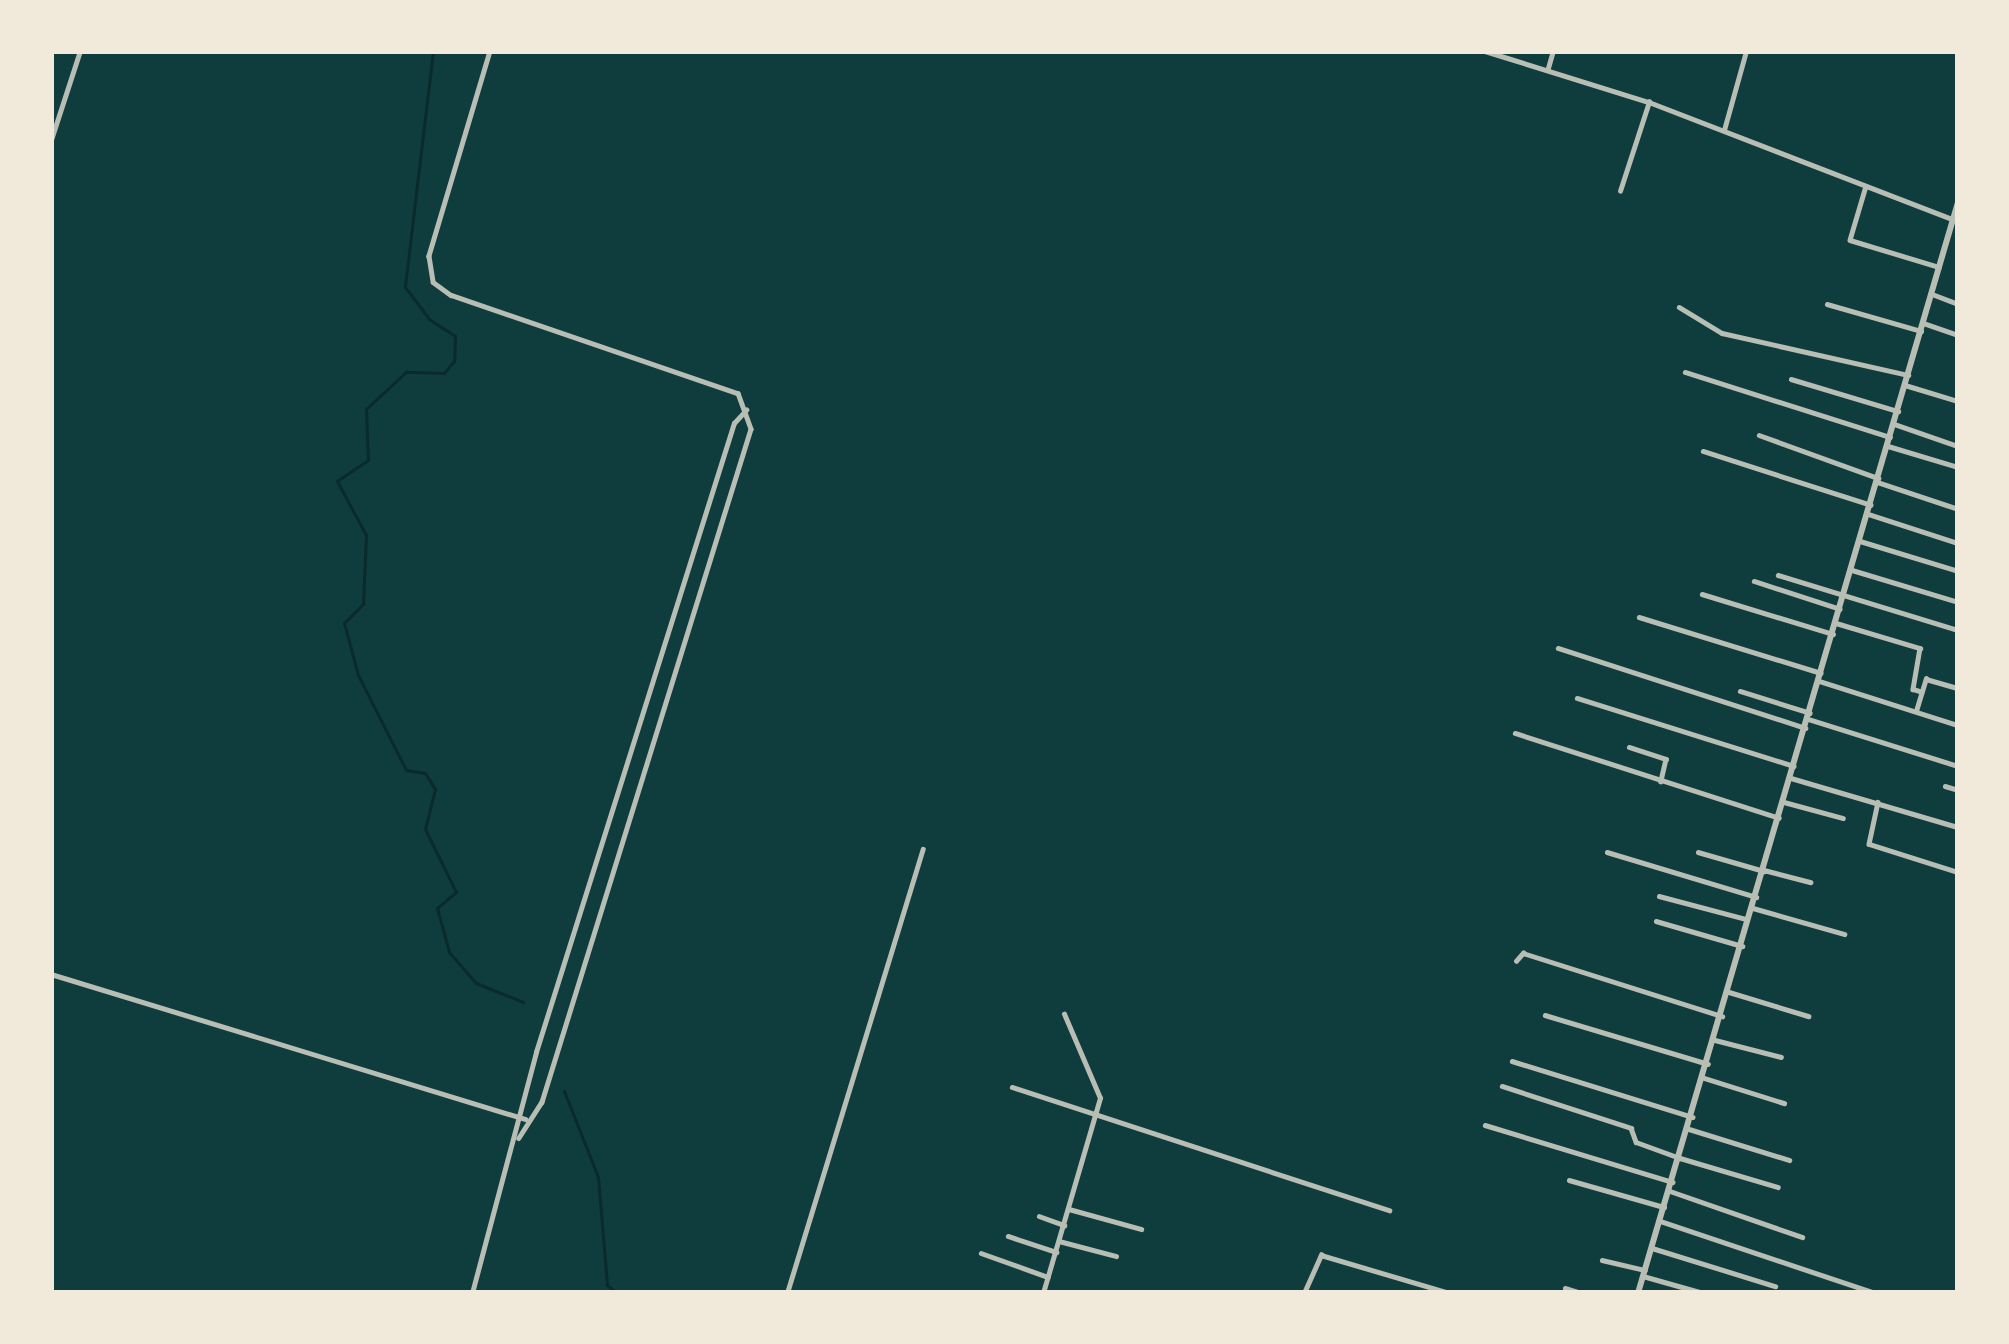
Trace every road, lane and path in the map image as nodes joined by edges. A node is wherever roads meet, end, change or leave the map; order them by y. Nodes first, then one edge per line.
1 (80, 51) edge
2 (490, 51) edge
3 (1485, 51) edge
4 (1553, 51) edge
5 (1746, 51) edge
6 (1548, 68) junction
7 (1649, 102) junction
8 (1724, 130) junction
9 (51, 140) edge
10 (1865, 189) junction
11 (1620, 191) dead end
12 (1958, 202) edge
13 (1956, 220) edge
14 (1939, 267) junction
15 (1932, 294) junction
16 (1827, 304) dead end
17 (1958, 304) edge
18 (1679, 307) dead end
19 (1922, 327) junction
20 (1958, 335) edge
21 (1685, 372) dead end
22 (1908, 375) junction
23 (1791, 379) dead end
24 (1905, 386) junction
25 (1958, 401) edge
26 (746, 410) junction
27 (1898, 411) junction
28 (1894, 424) junction
29 (1759, 436) dead end
30 (1889, 441) junction
31 (1958, 446) edge
32 (1703, 452) dead end
33 (1958, 467) edge
34 (1878, 480) junction
35 (1869, 509) junction
36 (1958, 509) edge
37 (1860, 541) junction
38 (1958, 543) edge
39 (1852, 570) junction
40 (1958, 571) edge
41 (1778, 574) dead end
42 (1754, 581) dead end
43 (1702, 594) dead end
44 (1844, 595) junction
45 (1958, 602) edge
46 (1840, 609) junction
47 (1639, 617) dead end
48 (1836, 623) junction
49 (1958, 630) edge
50 (1833, 634) junction
51 (1558, 648) dead end
52 (1820, 677) junction
53 (1958, 688) edge
54 (1740, 691) dead end
55 (1922, 692) junction
56 (1577, 698) dead end
57 (1916, 711) junction
58 (1808, 720) junction
59 (1958, 724) edge
60 (1515, 733) dead end
61 (1629, 747) dead end
62 (1794, 766) junction
63 (1958, 766) edge
64 (1791, 778) junction
65 (1661, 781) junction
66 (1945, 786) dead end
67 (1958, 790) edge
68 (1784, 802) junction
69 (1878, 802) junction
70 (1779, 818) junction
71 (1843, 818) dead end
72 (1958, 827) edge
73 (923, 849) dead end
74 (1607, 853) dead end
75 (1698, 853) dead end
76 (1764, 870) junction
77 (1958, 872) edge
78 (1810, 882) dead end
79 (1659, 896) dead end
80 (1756, 898) junction
81 (1754, 908) junction
82 (1750, 920) junction
83 (1655, 921) dead end
84 (1844, 934) dead end
85 (1742, 946) junction
86 (1516, 961) dead end
87 (51, 974) edge
88 (1729, 992) junction
89 (1064, 1014) dead end
90 (1545, 1016) dead end
91 (1722, 1016) junction
92 (1808, 1016) dead end
93 (1715, 1040) junction
94 (1780, 1057) dead end
95 (1512, 1061) dead end
96 (1708, 1064) junction
97 (1704, 1078) junction
98 (1502, 1086) dead end
99 (1012, 1087) dead end
100 (1784, 1103) dead end
101 (1096, 1116) junction
102 (1693, 1117) junction
103 (527, 1119) junction
104 (1485, 1125) dead end
105 (1689, 1129) junction
106 (1680, 1158) junction
107 (1789, 1160) dead end
108 (1569, 1180) dead end
109 (1671, 1186) junction
110 (1778, 1187) dead end
111 (1664, 1208) junction
112 (1069, 1209) junction
113 (1389, 1210) dead end
114 (1039, 1216) dead end
115 (1660, 1222) junction
116 (1064, 1225) junction
117 (1142, 1229) dead end
118 (1008, 1236) dead end
119 (1802, 1237) dead end
120 (1059, 1241) junction
121 (1652, 1248) junction
122 (1056, 1252) junction
123 (980, 1253) dead end
124 (1116, 1256) dead end
125 (1602, 1260) dead end
126 (1644, 1273) junction
127 (1048, 1277) junction
128 (1775, 1286) dead end
129 (1565, 1288) dead end
130 (1043, 1292) edge
131 (472, 1293) edge
132 (787, 1293) edge
133 (1053, 1293) edge
134 (1304, 1293) edge
135 (1449, 1293) edge
136 (1580, 1293) edge
137 (1638, 1293) edge
138 (1702, 1293) edge
139 (1875, 1293) edge

1 - 9 street
2 - 26 street
3 - 6 street
4 - 6 street
5 - 8 street
6 - 7 street
7 - 8 street
7 - 11 street
8 - 10 street
10 - 13 street
10 - 14 street
12 - 13 street
13 - 14 street
14 - 15 street
15 - 17 street
15 - 19 street
16 - 19 street
18 - 22 street
19 - 20 street
19 - 22 street
21 - 30 street
22 - 24 street
23 - 27 street
24 - 25 street
24 - 27 street
26 - 103 street
26 - 103 street
27 - 28 street
28 - 30 street
28 - 31 street
29 - 34 street
30 - 33 street
30 - 34 street
32 - 35 street
34 - 35 street
34 - 36 street
35 - 37 street
35 - 38 street
37 - 39 street
37 - 40 street
39 - 44 street
39 - 45 street
41 - 44 street
42 - 46 street
43 - 50 street
44 - 46 street
44 - 49 street
46 - 48 street
47 - 52 street
48 - 50 street
48 - 55 street
50 - 52 street
51 - 58 street
52 - 57 street
52 - 58 street
53 - 55 street
54 - 58 street
55 - 57 street
56 - 62 street
57 - 59 street
58 - 62 street
58 - 63 street
60 - 65 street
61 - 65 street
62 - 64 street
64 - 68 street
64 - 69 street
65 - 70 street
66 - 67 street
68 - 70 street
68 - 71 street
69 - 72 street
69 - 77 street
70 - 76 street
73 - 132 street
74 - 80 street
75 - 76 street
76 - 78 street
76 - 80 street
79 - 82 street
80 - 81 street
81 - 82 street
81 - 84 street
82 - 85 street
83 - 85 street
85 - 88 street
86 - 91 street
87 - 103 street
88 - 91 street
88 - 92 street
89 - 101 street
90 - 96 street
91 - 93 street
93 - 94 street
93 - 96 street
95 - 102 street
96 - 97 street
97 - 100 street
97 - 102 street
98 - 106 street
99 - 101 street
101 - 112 street
101 - 113 street
102 - 105 street
103 - 131 street
104 - 109 street
105 - 106 street
105 - 107 street
106 - 109 street
106 - 110 street
108 - 111 street
109 - 111 street
109 - 119 street
111 - 115 street
112 - 116 street
112 - 117 street
114 - 116 street
115 - 121 street
115 - 139 street
116 - 120 street
118 - 122 street
120 - 122 street
120 - 124 street
121 - 126 street
121 - 128 street
122 - 127 street
123 - 127 street
125 - 126 street
126 - 137 street
126 - 138 street
127 - 130 street
129 - 136 street
130 - 133 street
134 - 135 street

